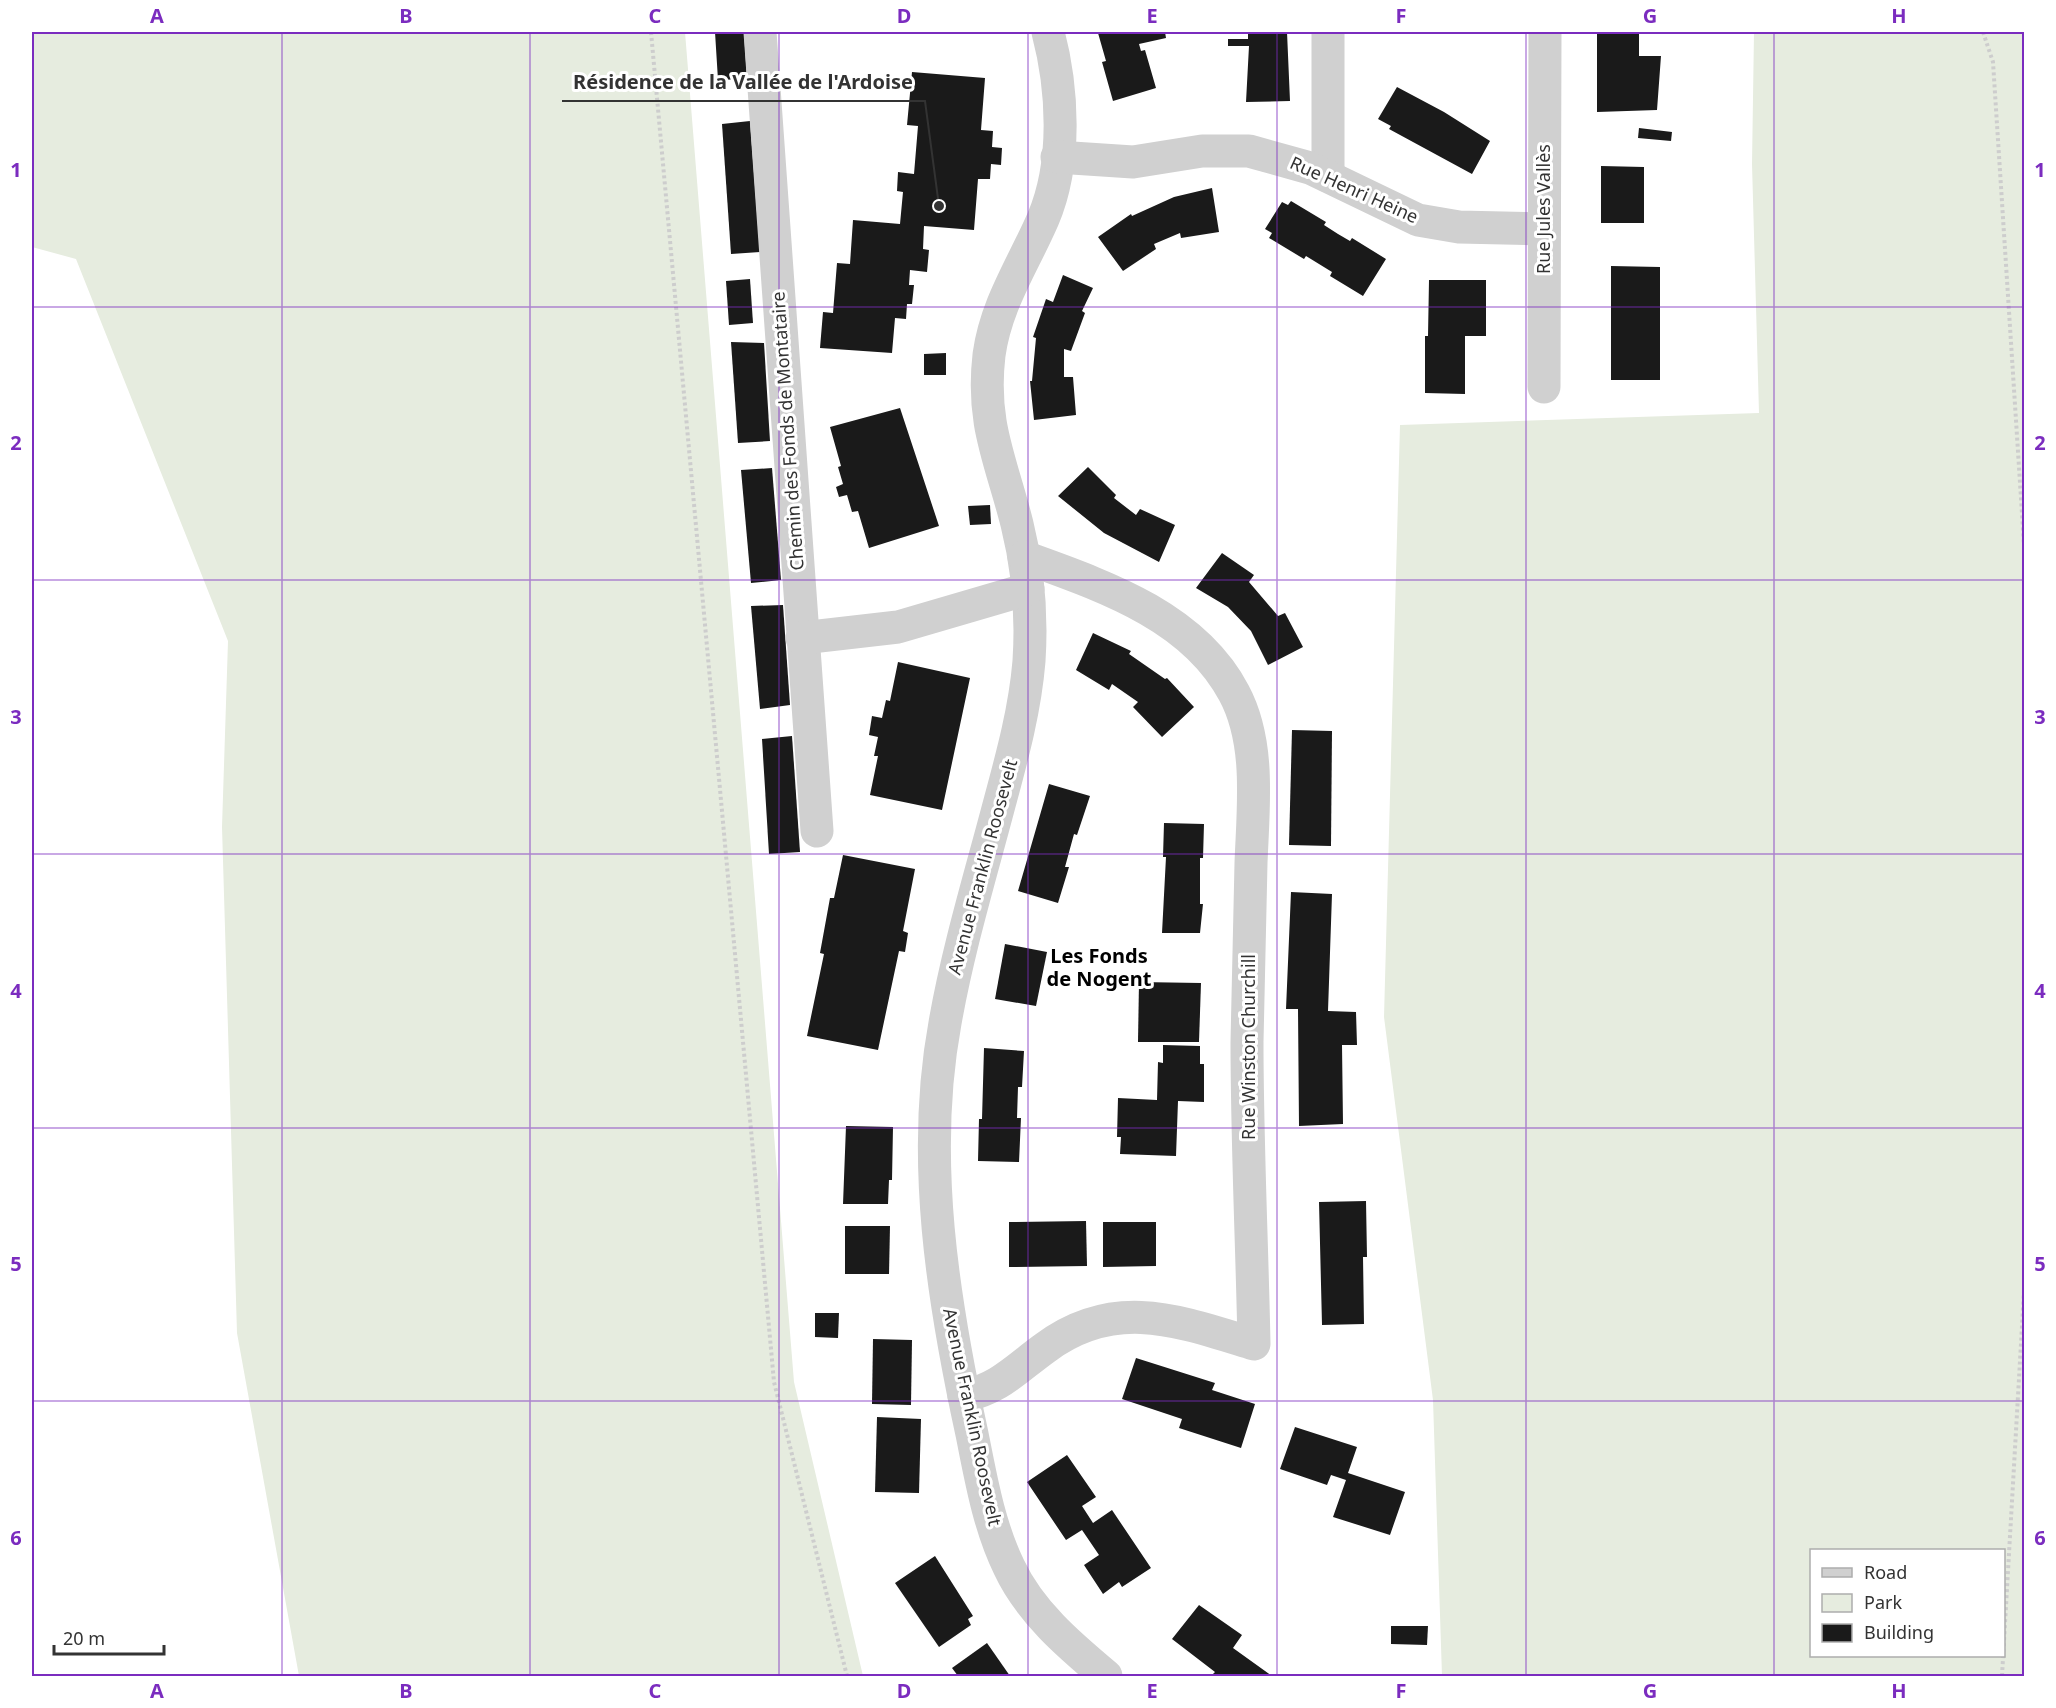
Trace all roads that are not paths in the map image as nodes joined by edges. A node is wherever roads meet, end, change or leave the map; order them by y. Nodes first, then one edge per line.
1 (760, 32) edge
2 (1048, 32) edge
3 (1328, 32) edge
4 (1545, 32) edge
5 (1057, 157) junction
6 (1328, 176) junction
7 (1544, 229) junction
8 (1544, 387) dead end
9 (1026, 573) junction
10 (802, 638) junction
11 (817, 831) dead end
12 (964, 1396) junction
13 (1106, 1677) edge

1 - 10 street, Chemin des Fonds de Montataire
2 - 5 street, Avenue Franklin Roosevelt
3 - 6 street
4 - 7 street, Rue Jules Vallès
5 - 6 street, Rue Henri Heine
5 - 9 street, Avenue Franklin Roosevelt
6 - 7 street, Rue Henri Heine
7 - 8 street, Rue Jules Vallès
9 - 10 street
9 - 12 street, Avenue Franklin Roosevelt
9 - 12 street, Rue Winston Churchill
10 - 11 street, Chemin des Fonds de Montataire
12 - 13 street, Avenue Franklin Roosevelt

